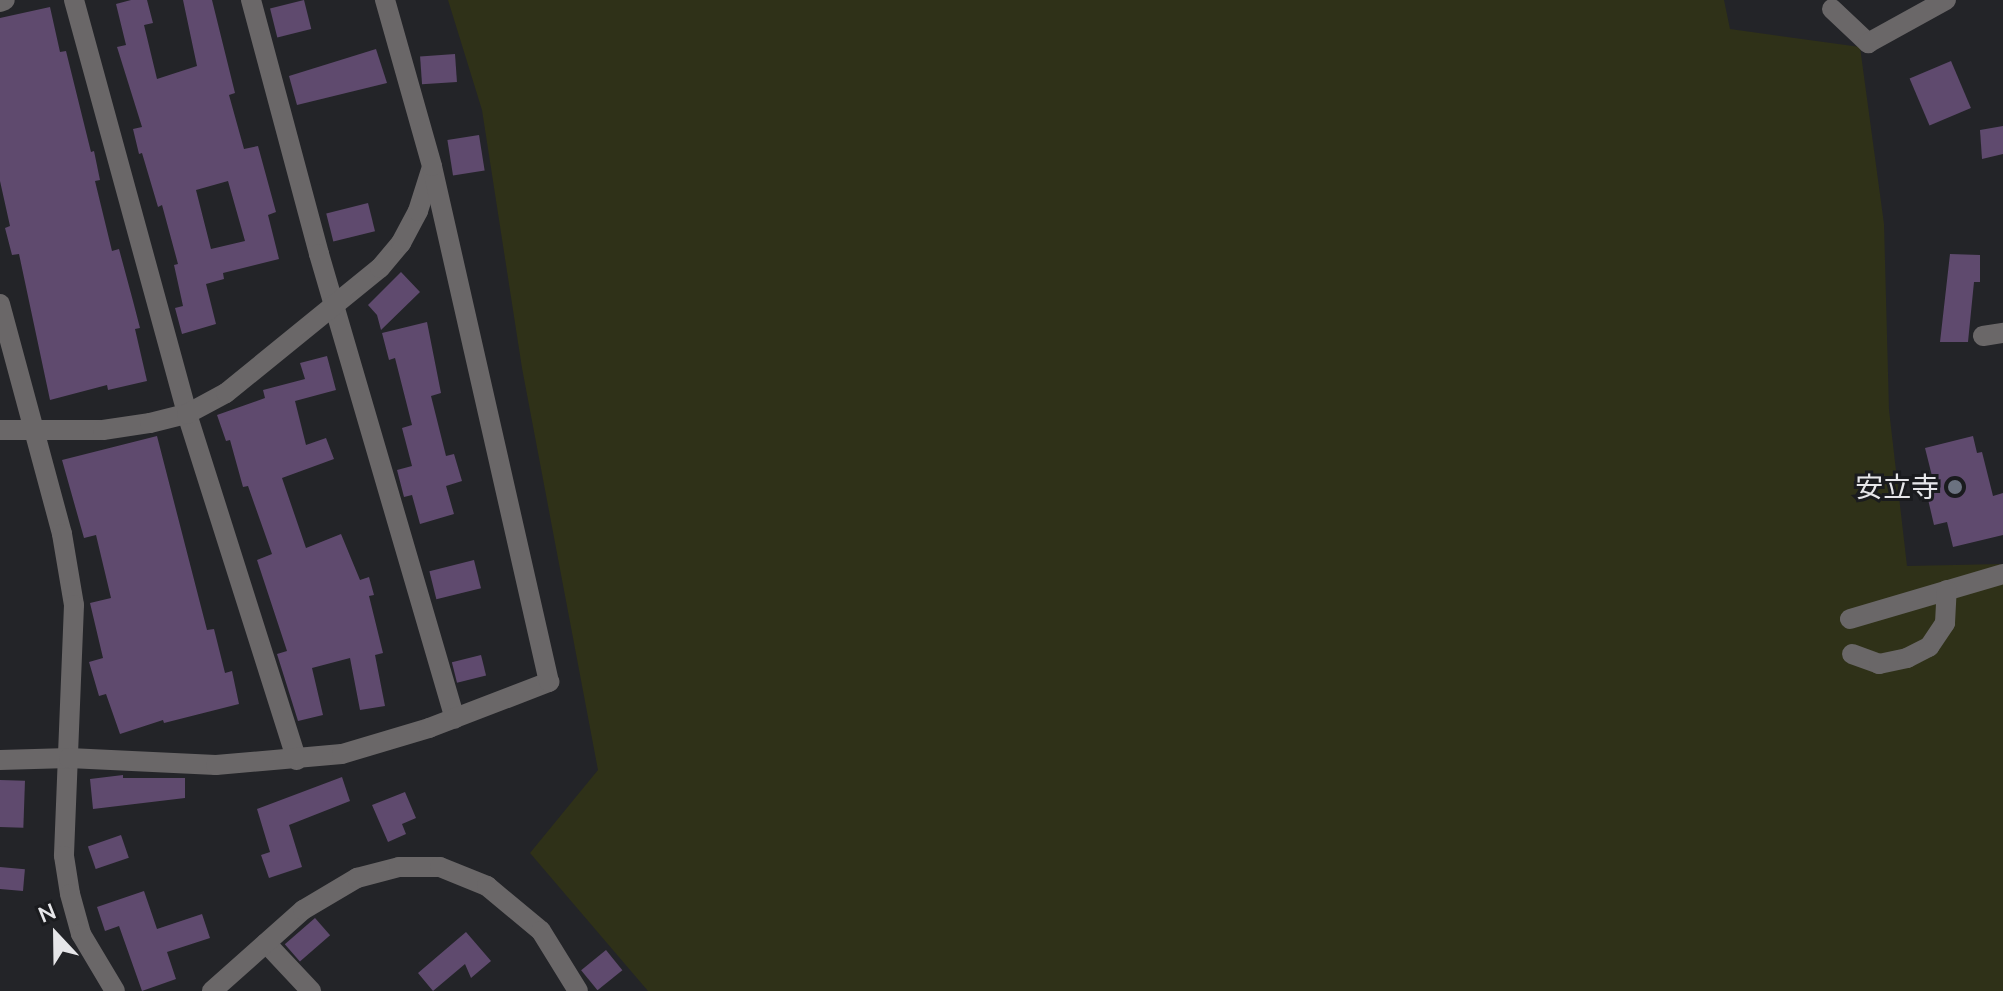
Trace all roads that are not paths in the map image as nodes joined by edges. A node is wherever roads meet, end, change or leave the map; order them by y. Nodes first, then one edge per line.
1 (74, 0) edge
2 (251, 0) edge
3 (385, 0) edge
4 (1946, 0) edge
5 (1832, 9) dead end
6 (432, 166) junction
7 (333, 303) junction
8 (0, 304) edge
9 (187, 414) junction
10 (0, 430) edge
11 (34, 431) junction
12 (2003, 574) edge
13 (1947, 590) junction
14 (1850, 619) dead end
15 (1852, 654) dead end
16 (455, 718) junction
17 (69, 758) junction
18 (0, 760) edge
19 (297, 760) junction
20 (266, 943) junction
21 (115, 991) edge
22 (212, 991) edge
23 (311, 991) edge
24 (578, 991) edge

1 - 9 street
2 - 7 street
3 - 6 street
4 - 5 street
6 - 7 street
6 - 16 street
7 - 9 street
7 - 16 street
8 - 11 street
9 - 11 street
9 - 19 street
10 - 11 street
11 - 17 street
12 - 13 street
13 - 14 street
13 - 15 street
16 - 19 street
17 - 18 street
17 - 19 street
17 - 21 street
20 - 22 street
20 - 23 street
20 - 24 street

